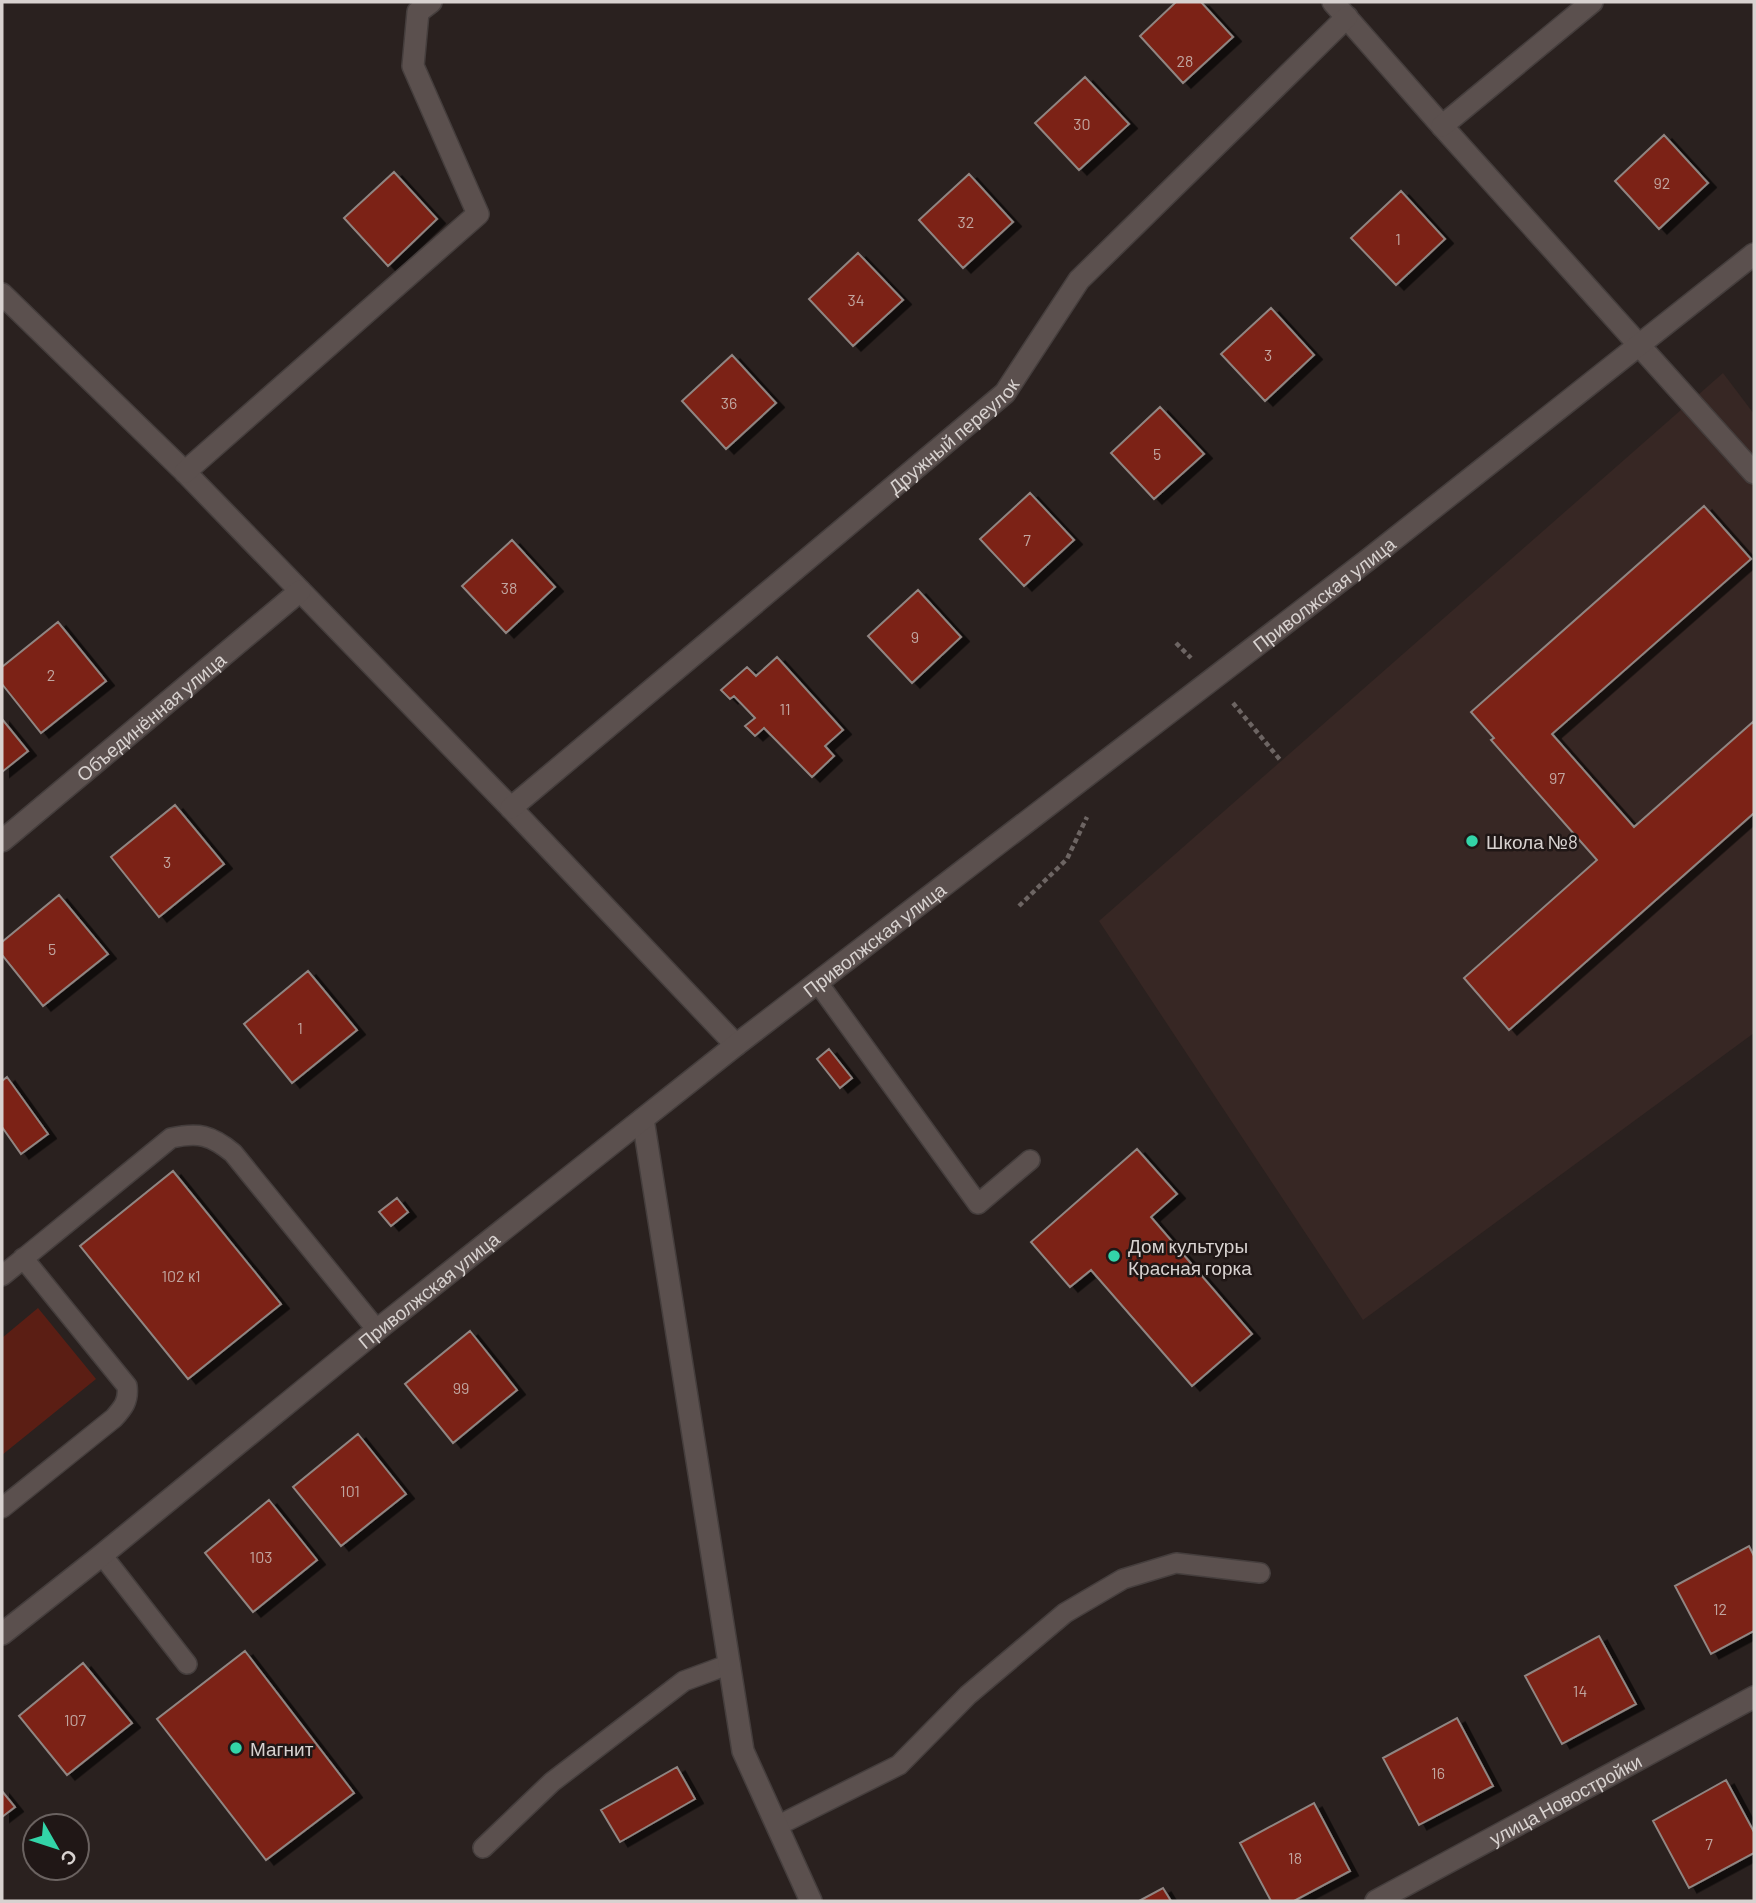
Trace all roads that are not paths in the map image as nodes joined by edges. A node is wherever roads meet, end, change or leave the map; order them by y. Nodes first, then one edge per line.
1 (431, 2) edge
2 (1592, 2) edge
3 (1340, 9) edge
4 (1442, 126) junction
5 (1754, 254) edge
6 (2, 294) edge
7 (1641, 345) junction
8 (185, 472) junction
9 (1754, 473) edge
10 (300, 591) junction
11 (511, 807) junction
12 (2, 841) edge
13 (818, 983) junction
14 (736, 1045) junction
15 (643, 1119) junction
16 (1030, 1160) dead end
17 (23, 1258) junction
18 (2, 1276) edge
19 (377, 1330) junction
20 (2, 1508) edge
21 (102, 1555) junction
22 (1260, 1573) dead end
23 (2, 1634) edge
24 (187, 1664) dead end
25 (730, 1664) junction
26 (1754, 1697) edge
27 (777, 1826) junction
28 (483, 1848) dead end
29 (811, 1901) edge
30 (1376, 1901) edge

1 - 8 street
2 - 4 street
3 - 4 street
3 - 11 street, Дружный переулок
4 - 7 street
5 - 7 street, Приволжская улица
6 - 8 street
7 - 9 street
7 - 13 street, Приволжская улица
8 - 10 street
10 - 11 street
10 - 12 street, Объединённая улица
11 - 14 street
13 - 14 street, Приволжская улица
13 - 16 lane
14 - 15 street, Приволжская улица
15 - 19 street, Приволжская улица
15 - 25 street
17 - 18 lane
17 - 19 lane
17 - 20 lane
19 - 21 street, Приволжская улица
21 - 23 street, Приволжская улица
21 - 24 lane
22 - 27 lane
25 - 27 street
25 - 28 lane
26 - 30 street, улица Новостройки
27 - 29 street

